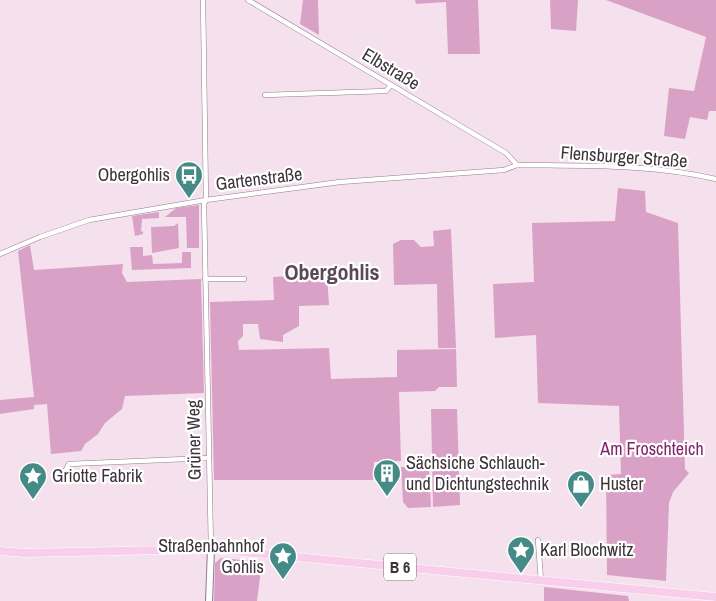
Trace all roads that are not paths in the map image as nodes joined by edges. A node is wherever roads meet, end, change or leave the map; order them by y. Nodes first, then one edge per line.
1 (203, 0) edge
2 (248, 0) edge
3 (391, 85) junction
4 (265, 95) dead end
5 (516, 165) junction
6 (529, 165) joint
7 (716, 179) edge
8 (206, 200) junction
9 (0, 254) edge
10 (205, 279) junction
11 (244, 279) dead end
12 (209, 458) junction
13 (64, 472) dead end
14 (538, 540) dead end
15 (210, 549) junction
16 (0, 551) edge
17 (541, 581) junction
18 (716, 597) edge
19 (209, 601) edge

1 - 8 street, Grüner Weg
2 - 3 street, Elbstraße
3 - 4 street
3 - 5 street, Elbstraße
5 - 6 street, Gartenstraße
5 - 8 street, Gartenstraße
6 - 7 street, Flensburger Straße
8 - 9 street, Gartenstraße
8 - 10 street, Grüner Weg
10 - 11 street
10 - 12 street, Grüner Weg
12 - 13 street
12 - 15 street, Grüner Weg
14 - 17 street
15 - 16 main road, B 6
15 - 17 main road, B 6
15 - 19 street, Grüner Weg
17 - 18 main road, B 6

